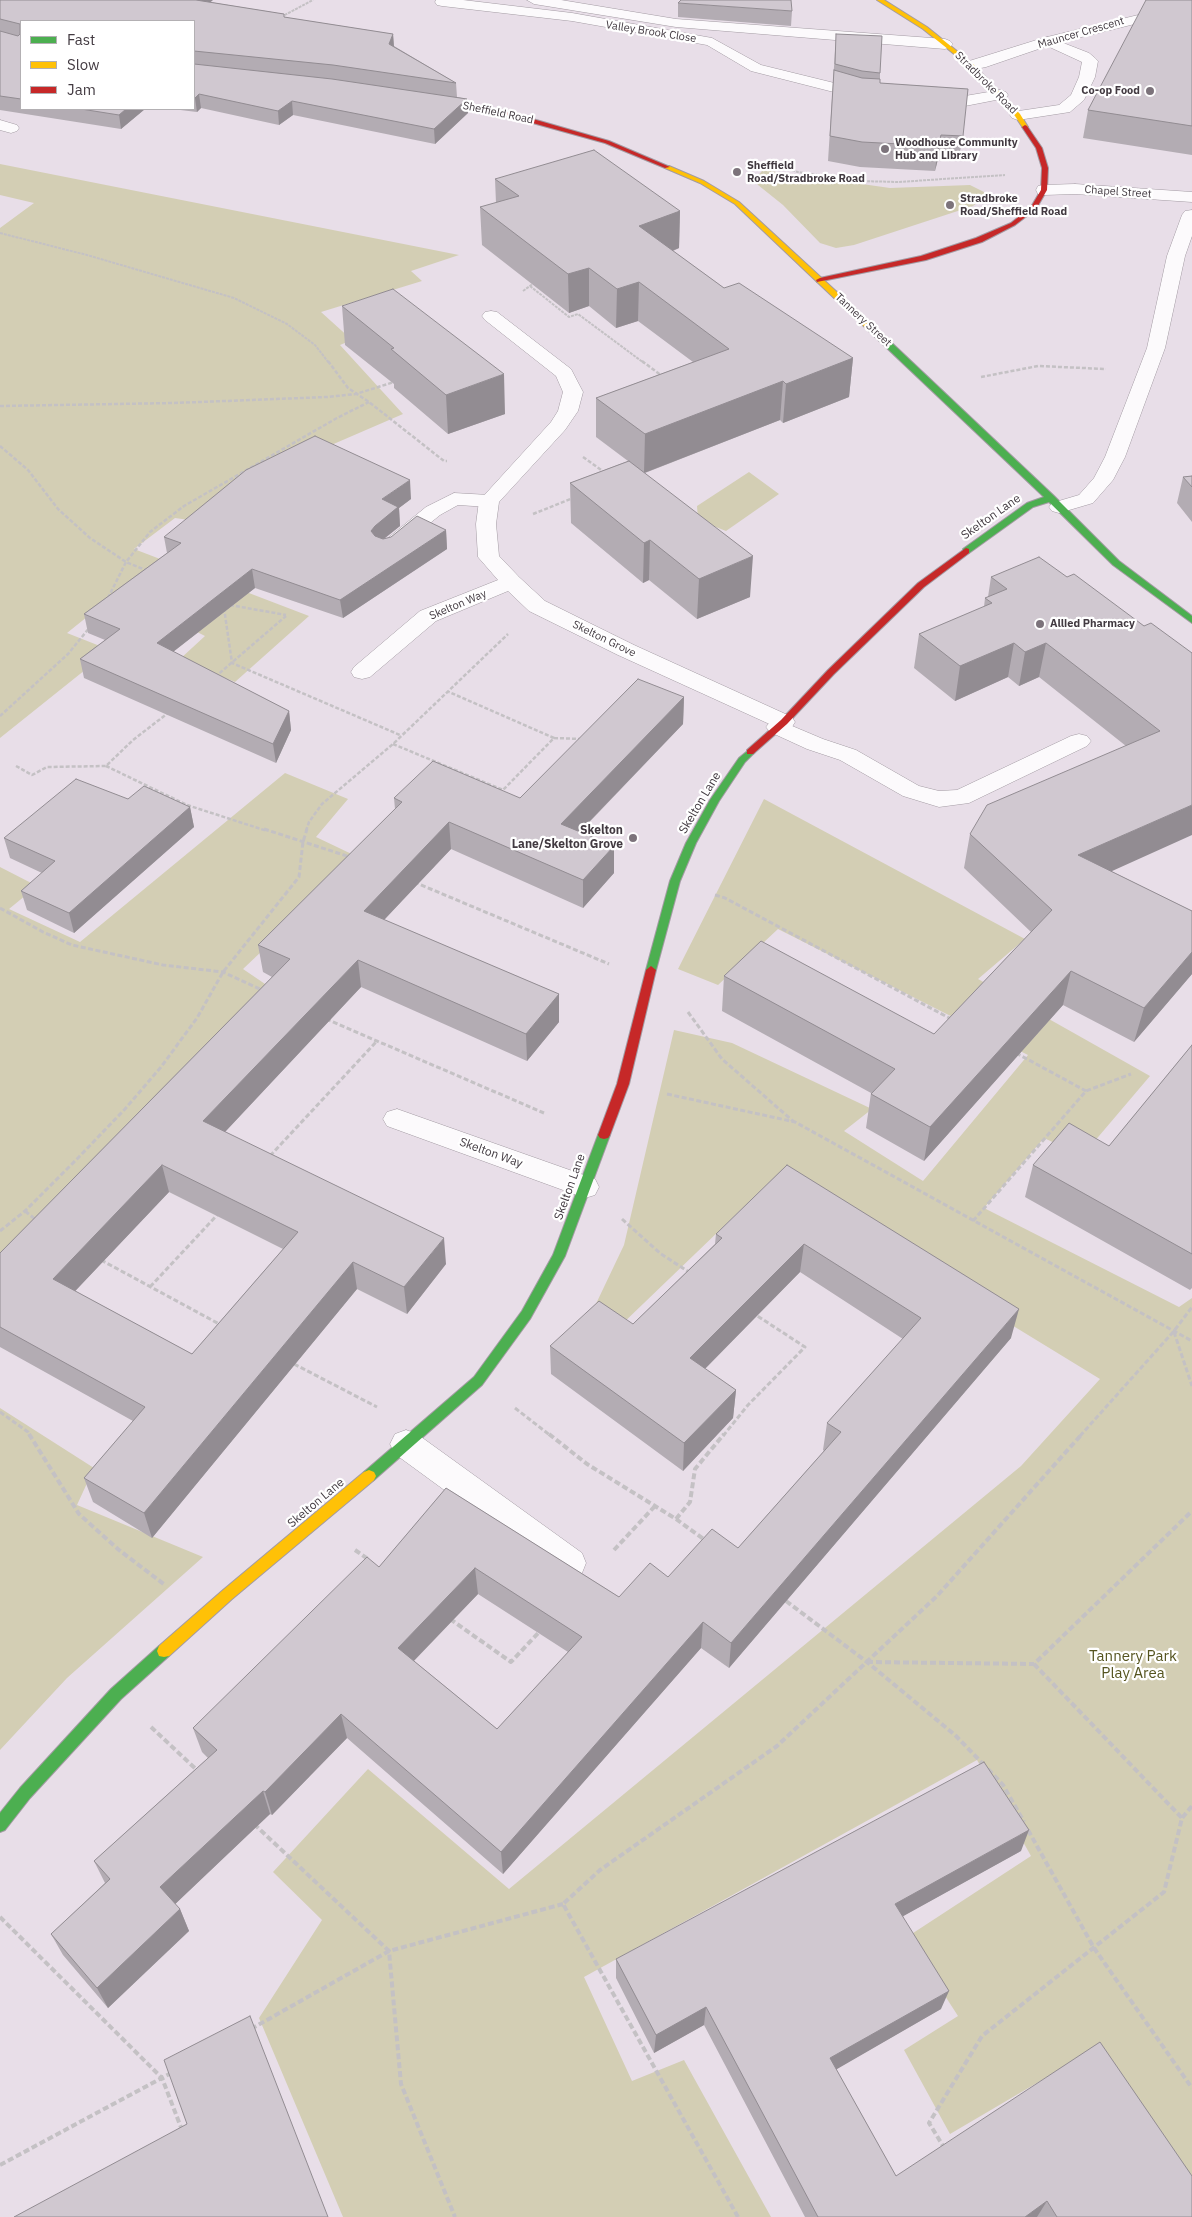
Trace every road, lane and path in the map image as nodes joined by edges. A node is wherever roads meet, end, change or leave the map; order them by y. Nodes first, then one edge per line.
1 (313, 0) edge
2 (534, 0) edge
3 (880, 0) edge
4 (442, 2) dead end
5 (1192, 6) edge
6 (276, 17) edge
7 (1048, 41) junction
8 (946, 44) junction
9 (971, 65) junction
10 (1000, 95) junction
11 (419, 98) edge
12 (888, 98) edge
13 (917, 100) edge
14 (1018, 115) junction
15 (648, 157) joint
16 (765, 163) dead end
17 (1007, 175) dead end
18 (1044, 190) junction
19 (1192, 206) edge
20 (0, 233) edge
21 (820, 280) junction
22 (537, 282) edge
23 (530, 286) junction
24 (523, 292) edge
25 (491, 316) dead end
26 (1115, 369) dead end
27 (980, 378) dead end
28 (665, 379) edge
29 (397, 381) edge
30 (356, 394) junction
31 (370, 402) junction
32 (0, 406) edge
33 (0, 446) edge
34 (576, 452) dead end
35 (452, 460) dead end
36 (608, 475) edge
37 (580, 496) dead end
38 (489, 501) junction
39 (1055, 502) junction
40 (525, 517) dead end
41 (384, 550) edge
42 (126, 562) junction
43 (153, 573) edge
44 (511, 582) junction
45 (106, 601) edge
46 (1192, 620) edge
47 (91, 625) edge
48 (513, 627) dead end
49 (232, 663) junction
50 (362, 672) dead end
51 (209, 681) edge
52 (449, 692) junction
53 (171, 710) edge
54 (0, 716) edge
55 (781, 724) junction
56 (400, 735) junction
57 (554, 738) junction
58 (584, 739) edge
59 (1079, 741) dead end
60 (393, 744) junction
61 (16, 766) dead end
62 (106, 766) junction
63 (303, 842) junction
64 (358, 860) edge
65 (675, 881) junction
66 (413, 882) edge
67 (0, 908) edge
68 (614, 966) dead end
69 (652, 966) junction
70 (223, 972) junction
71 (266, 992) edge
72 (322, 1017) edge
73 (954, 1020) edge
74 (376, 1041) junction
75 (1016, 1053) edge
76 (1131, 1074) dead end
77 (623, 1084) junction
78 (1086, 1091) junction
79 (544, 1113) dead end
80 (397, 1119) dead end
81 (795, 1122) junction
82 (270, 1157) edge
83 (585, 1187) junction
84 (223, 1208) edge
85 (25, 1211) junction
86 (973, 1221) junction
87 (39, 1222) edge
88 (0, 1231) edge
89 (93, 1255) edge
90 (693, 1275) edge
91 (150, 1288) junction
92 (1192, 1307) edge
93 (749, 1311) edge
94 (229, 1329) edge
95 (1174, 1332) junction
96 (1192, 1341) edge
97 (294, 1364) edge
98 (478, 1381) junction
99 (1192, 1386) edge
100 (376, 1406) dead end
101 (0, 1412) edge
102 (406, 1444) junction
103 (655, 1506) junction
104 (1192, 1511) edge
105 (676, 1519) junction
106 (316, 1522) junction
107 (712, 1546) edge
108 (609, 1555) dead end
109 (369, 1560) edge
110 (570, 1563) dead end
111 (169, 1588) dead end
112 (786, 1601) edge
113 (448, 1617) edge
114 (544, 1626) edge
115 (867, 1662) junction
116 (1034, 1664) junction
117 (116, 1694) junction
118 (202, 1776) edge
119 (1192, 1806) edge
120 (1182, 1818) junction
121 (253, 1823) edge
122 (0, 1825) edge
123 (563, 1904) junction
124 (0, 1917) edge
125 (1094, 1948) junction
126 (389, 1951) junction
127 (250, 2029) edge
128 (180, 2068) edge
129 (162, 2078) junction
130 (1192, 2088) edge
131 (183, 2134) edge
132 (948, 2154) edge
133 (0, 2165) edge
134 (738, 2216) edge
135 (455, 2217) edge

1 - 6 path
2 - 8 street
3 - 8 street, Stradbroke Road
4 - 12 street, Valley Brook Close
5 - 7 street, Mauncer Crescent
7 - 9 street, Mauncer Crescent
7 - 14 street
8 - 9 street, Stradbroke Road
9 - 10 street, Stradbroke Road
10 - 13 street
10 - 14 street, Stradbroke Road
11 - 15 street, Sheffield Road
14 - 18 street, Stradbroke Road
15 - 21 street, Tannery Street
16 - 17 path
18 - 19 street, Chapel Street
18 - 21 street
19 - 39 street
20 - 30 path
21 - 39 street, Tannery Street
22 - 23 path
23 - 24 path
23 - 28 path
25 - 38 street
26 - 27 path
29 - 30 path
30 - 31 path
30 - 32 path
31 - 35 path
31 - 42 path
33 - 42 path
34 - 36 path
37 - 40 path
38 - 41 street
38 - 44 street, Skelton Grove
39 - 46 street, Tannery Street
39 - 55 street, Skelton Lane
42 - 43 path
42 - 45 path
44 - 50 street, Skelton Way
44 - 55 street, Skelton Grove
47 - 54 path
48 - 52 path
49 - 49 path
49 - 51 path
49 - 56 path
52 - 56 path
52 - 57 path
53 - 62 path
55 - 59 street, Skelton Grove
55 - 65 street, Skelton Lane
56 - 60 path
57 - 58 path
57 - 60 path
60 - 63 path
61 - 62 path
62 - 63 path
63 - 64 path
63 - 70 path
65 - 69 street, Skelton Lane
65 - 73 path
66 - 68 path
67 - 70 path
69 - 77 street, Skelton Lane
69 - 81 path
70 - 71 path
70 - 85 path
72 - 74 path
74 - 79 path
74 - 82 path
75 - 78 path
76 - 78 path
77 - 81 path
77 - 83 street, Skelton Lane
78 - 86 path
80 - 83 street, Skelton Way
81 - 86 path
83 - 90 path
83 - 98 street, Skelton Lane
84 - 91 path
85 - 87 path
85 - 88 path
86 - 95 path
89 - 91 path
91 - 94 path
92 - 95 path
93 - 105 path
95 - 96 path
95 - 99 path
95 - 115 path
97 - 100 path
98 - 102 street, Skelton Lane
98 - 103 path
101 - 111 path
102 - 106 street, Skelton Lane
102 - 110 street
103 - 105 path
103 - 108 path
104 - 116 path
105 - 107 path
106 - 109 path
106 - 117 street, Skelton Lane
112 - 115 path
113 - 114 path
115 - 116 path
115 - 123 path
115 - 125 path
116 - 120 path
117 - 118 path
117 - 122 street, Skelton Lane
119 - 120 path
120 - 125 path
121 - 126 path
123 - 126 path
123 - 134 path
124 - 129 path
125 - 130 path
125 - 132 path
126 - 127 path
126 - 135 path
128 - 129 path
129 - 131 path
129 - 133 path

